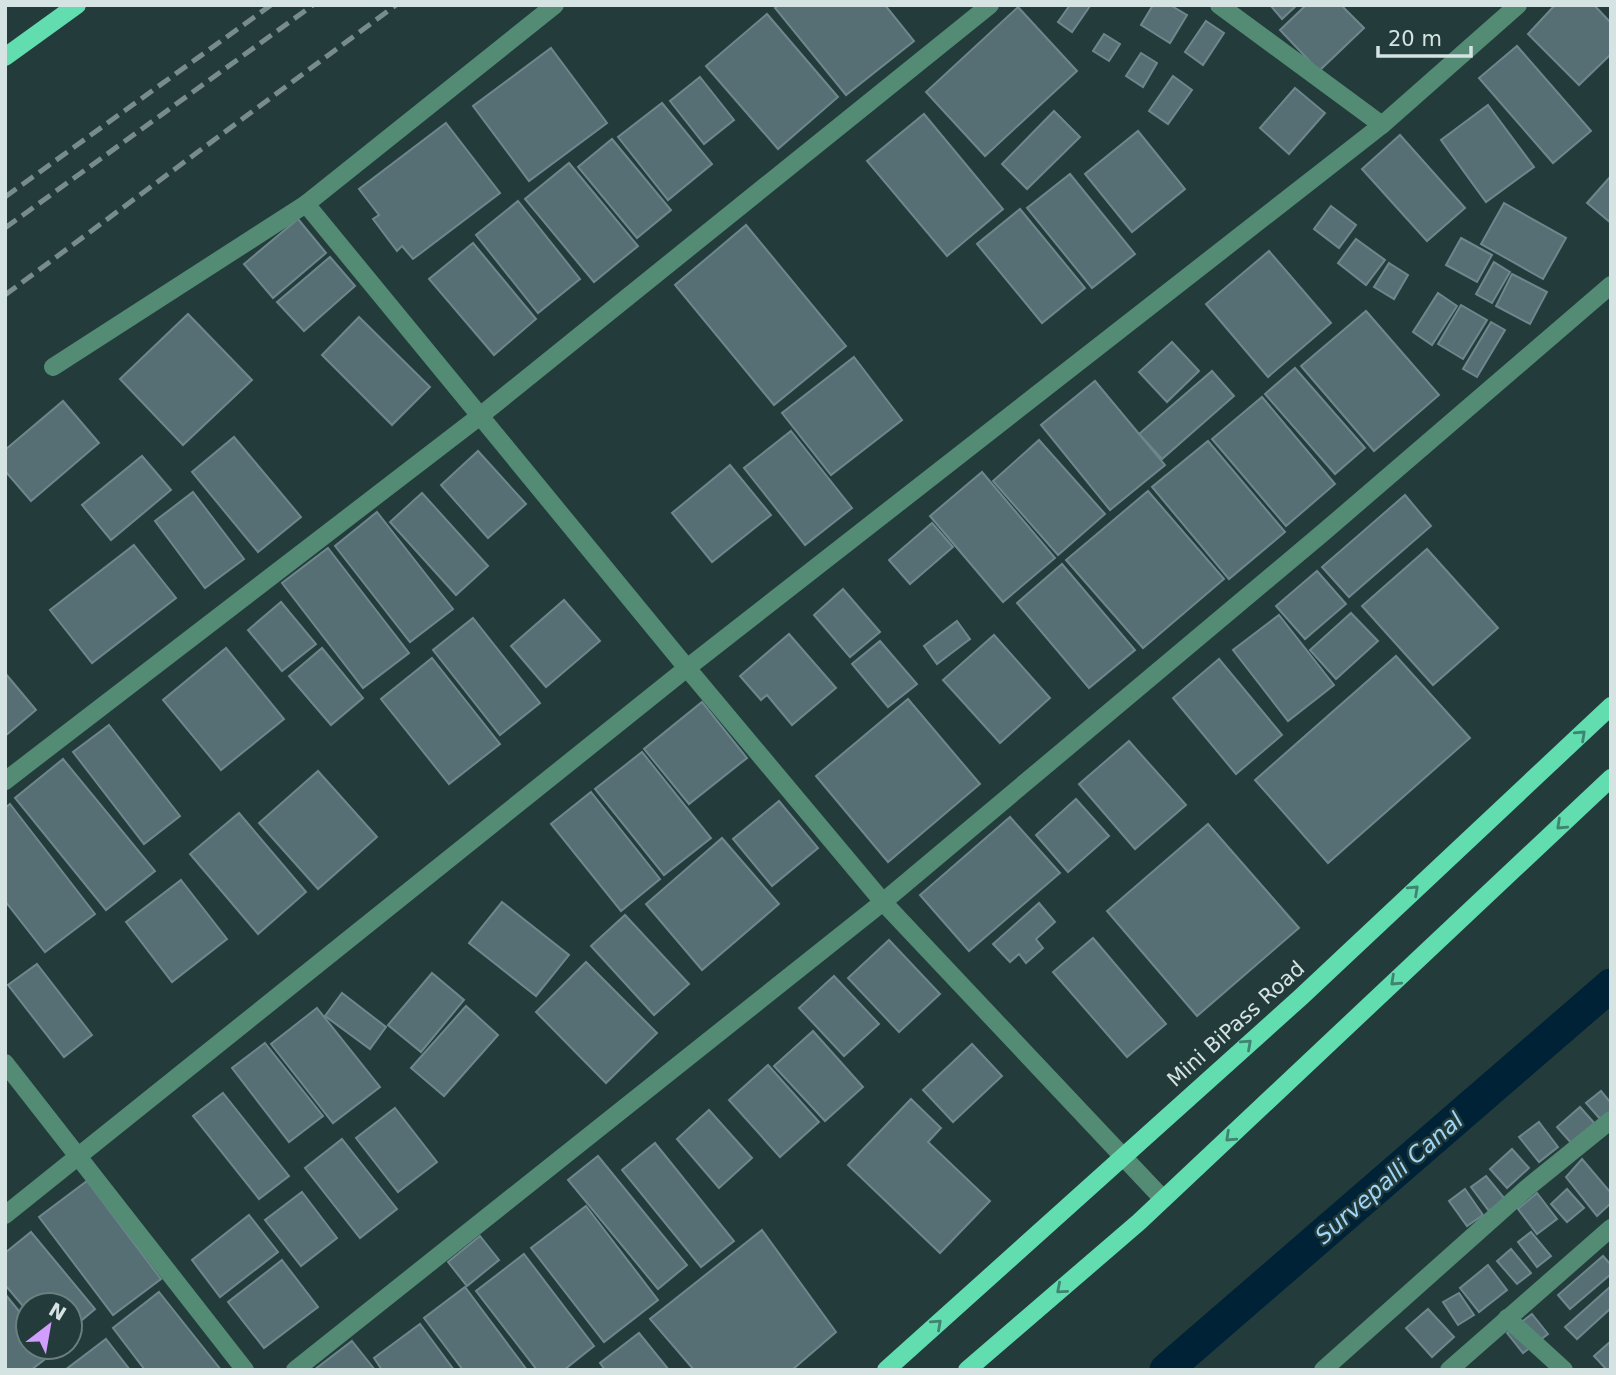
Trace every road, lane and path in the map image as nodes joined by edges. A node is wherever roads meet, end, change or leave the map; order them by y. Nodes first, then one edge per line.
1 (77, 5) edge
2 (555, 5) edge
3 (990, 5) edge
4 (1219, 5) edge
5 (1518, 5) edge
6 (5, 57) edge
7 (1382, 125) junction
8 (306, 204) junction
9 (1611, 285) edge
10 (52, 368) dead end
11 (480, 416) junction
12 (687, 668) junction
13 (1611, 706) edge
14 (1611, 778) edge
15 (5, 781) edge
16 (883, 902) junction
17 (5, 1063) edge
18 (1611, 1120) edge
19 (1123, 1155) junction
20 (79, 1158) junction
21 (1163, 1199) junction
22 (5, 1215) edge
23 (1611, 1228) edge
24 (1507, 1318) junction
25 (245, 1370) edge
26 (295, 1370) edge
27 (886, 1370) edge
28 (967, 1370) edge
29 (1323, 1370) edge
30 (1449, 1370) edge
31 (1564, 1370) edge

1 - 6 main road
2 - 8 street
3 - 11 street
4 - 7 street
5 - 7 street
7 - 12 street
8 - 10 street
8 - 11 street
9 - 16 street
11 - 12 street
11 - 15 street
12 - 16 street
12 - 20 street
19 -> 13 main road, Mini BiPass Road
14 -> 21 main road
16 - 19 street
16 - 26 street
17 - 20 street
18 - 29 street
19 - 21 street
27 -> 19 main road, Mini BiPass Road
20 - 22 street
20 - 25 street
21 -> 28 main road
23 - 24 street
24 - 30 street
24 - 31 street

